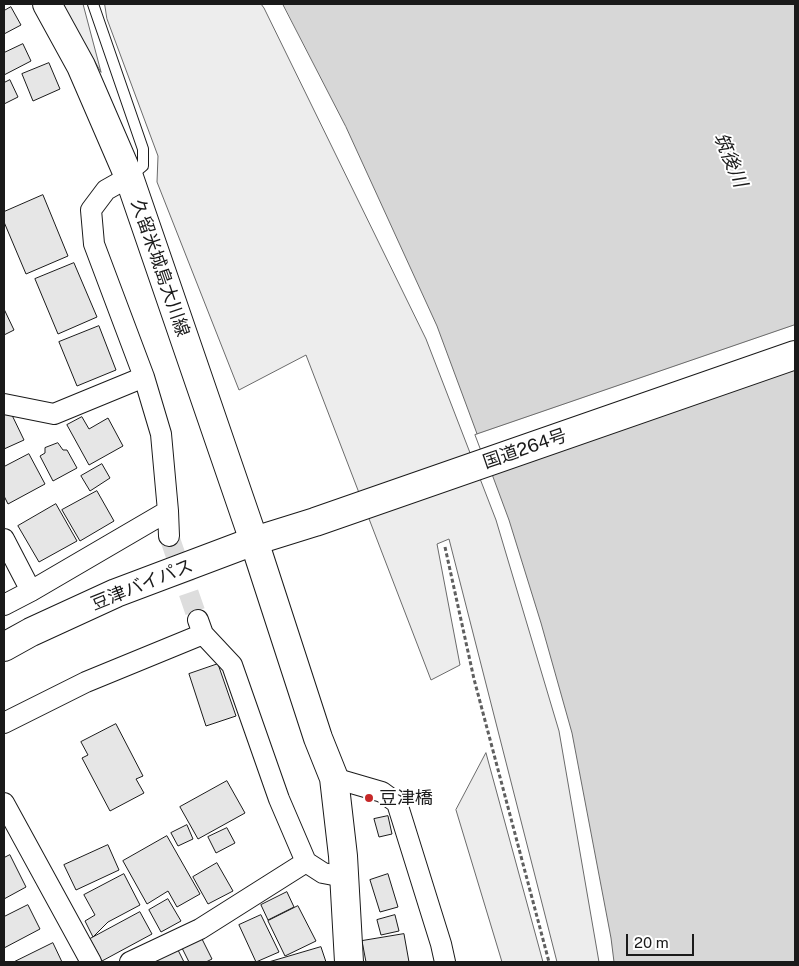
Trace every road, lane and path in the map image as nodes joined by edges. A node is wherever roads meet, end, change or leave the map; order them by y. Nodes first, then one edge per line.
1 (47, 4) edge
2 (93, 4) edge
3 (129, 177) junction
4 (795, 355) edge
5 (144, 377) junction
6 (4, 404) edge
7 (168, 512) junction
8 (169, 536) tunnel mouth
9 (4, 539) edge
10 (254, 540) junction
11 (445, 547) dead end
12 (31, 591) junction
13 (4, 605) edge
14 (4, 649) edge
15 (4, 723) edge
16 (334, 778) junction
17 (4, 803) edge
18 (306, 862) junction
19 (344, 877) junction
20 (91, 962) edge
21 (130, 962) edge
22 (349, 962) edge
23 (445, 962) edge
24 (549, 962) edge

1 - 3 main road, 久留米城島大川線
2 - 3 lane
3 - 5 street
3 - 10 main road, 久留米城島大川線
4 - 10 main road, 国道264号
5 - 6 street
5 - 7 street
7 - 8 street
7 - 12 street
9 - 12 street
10 - 14 main road, 豆津バイパス
10 - 16 main road, 久留米城島大川線
11 - 24 path
12 - 13 street
15 - 18 street
16 - 19 main road, 久留米城島大川線
16 - 23 street
17 - 20 street
18 - 19 street
18 - 21 street
19 - 22 main road, 久留米城島大川線

